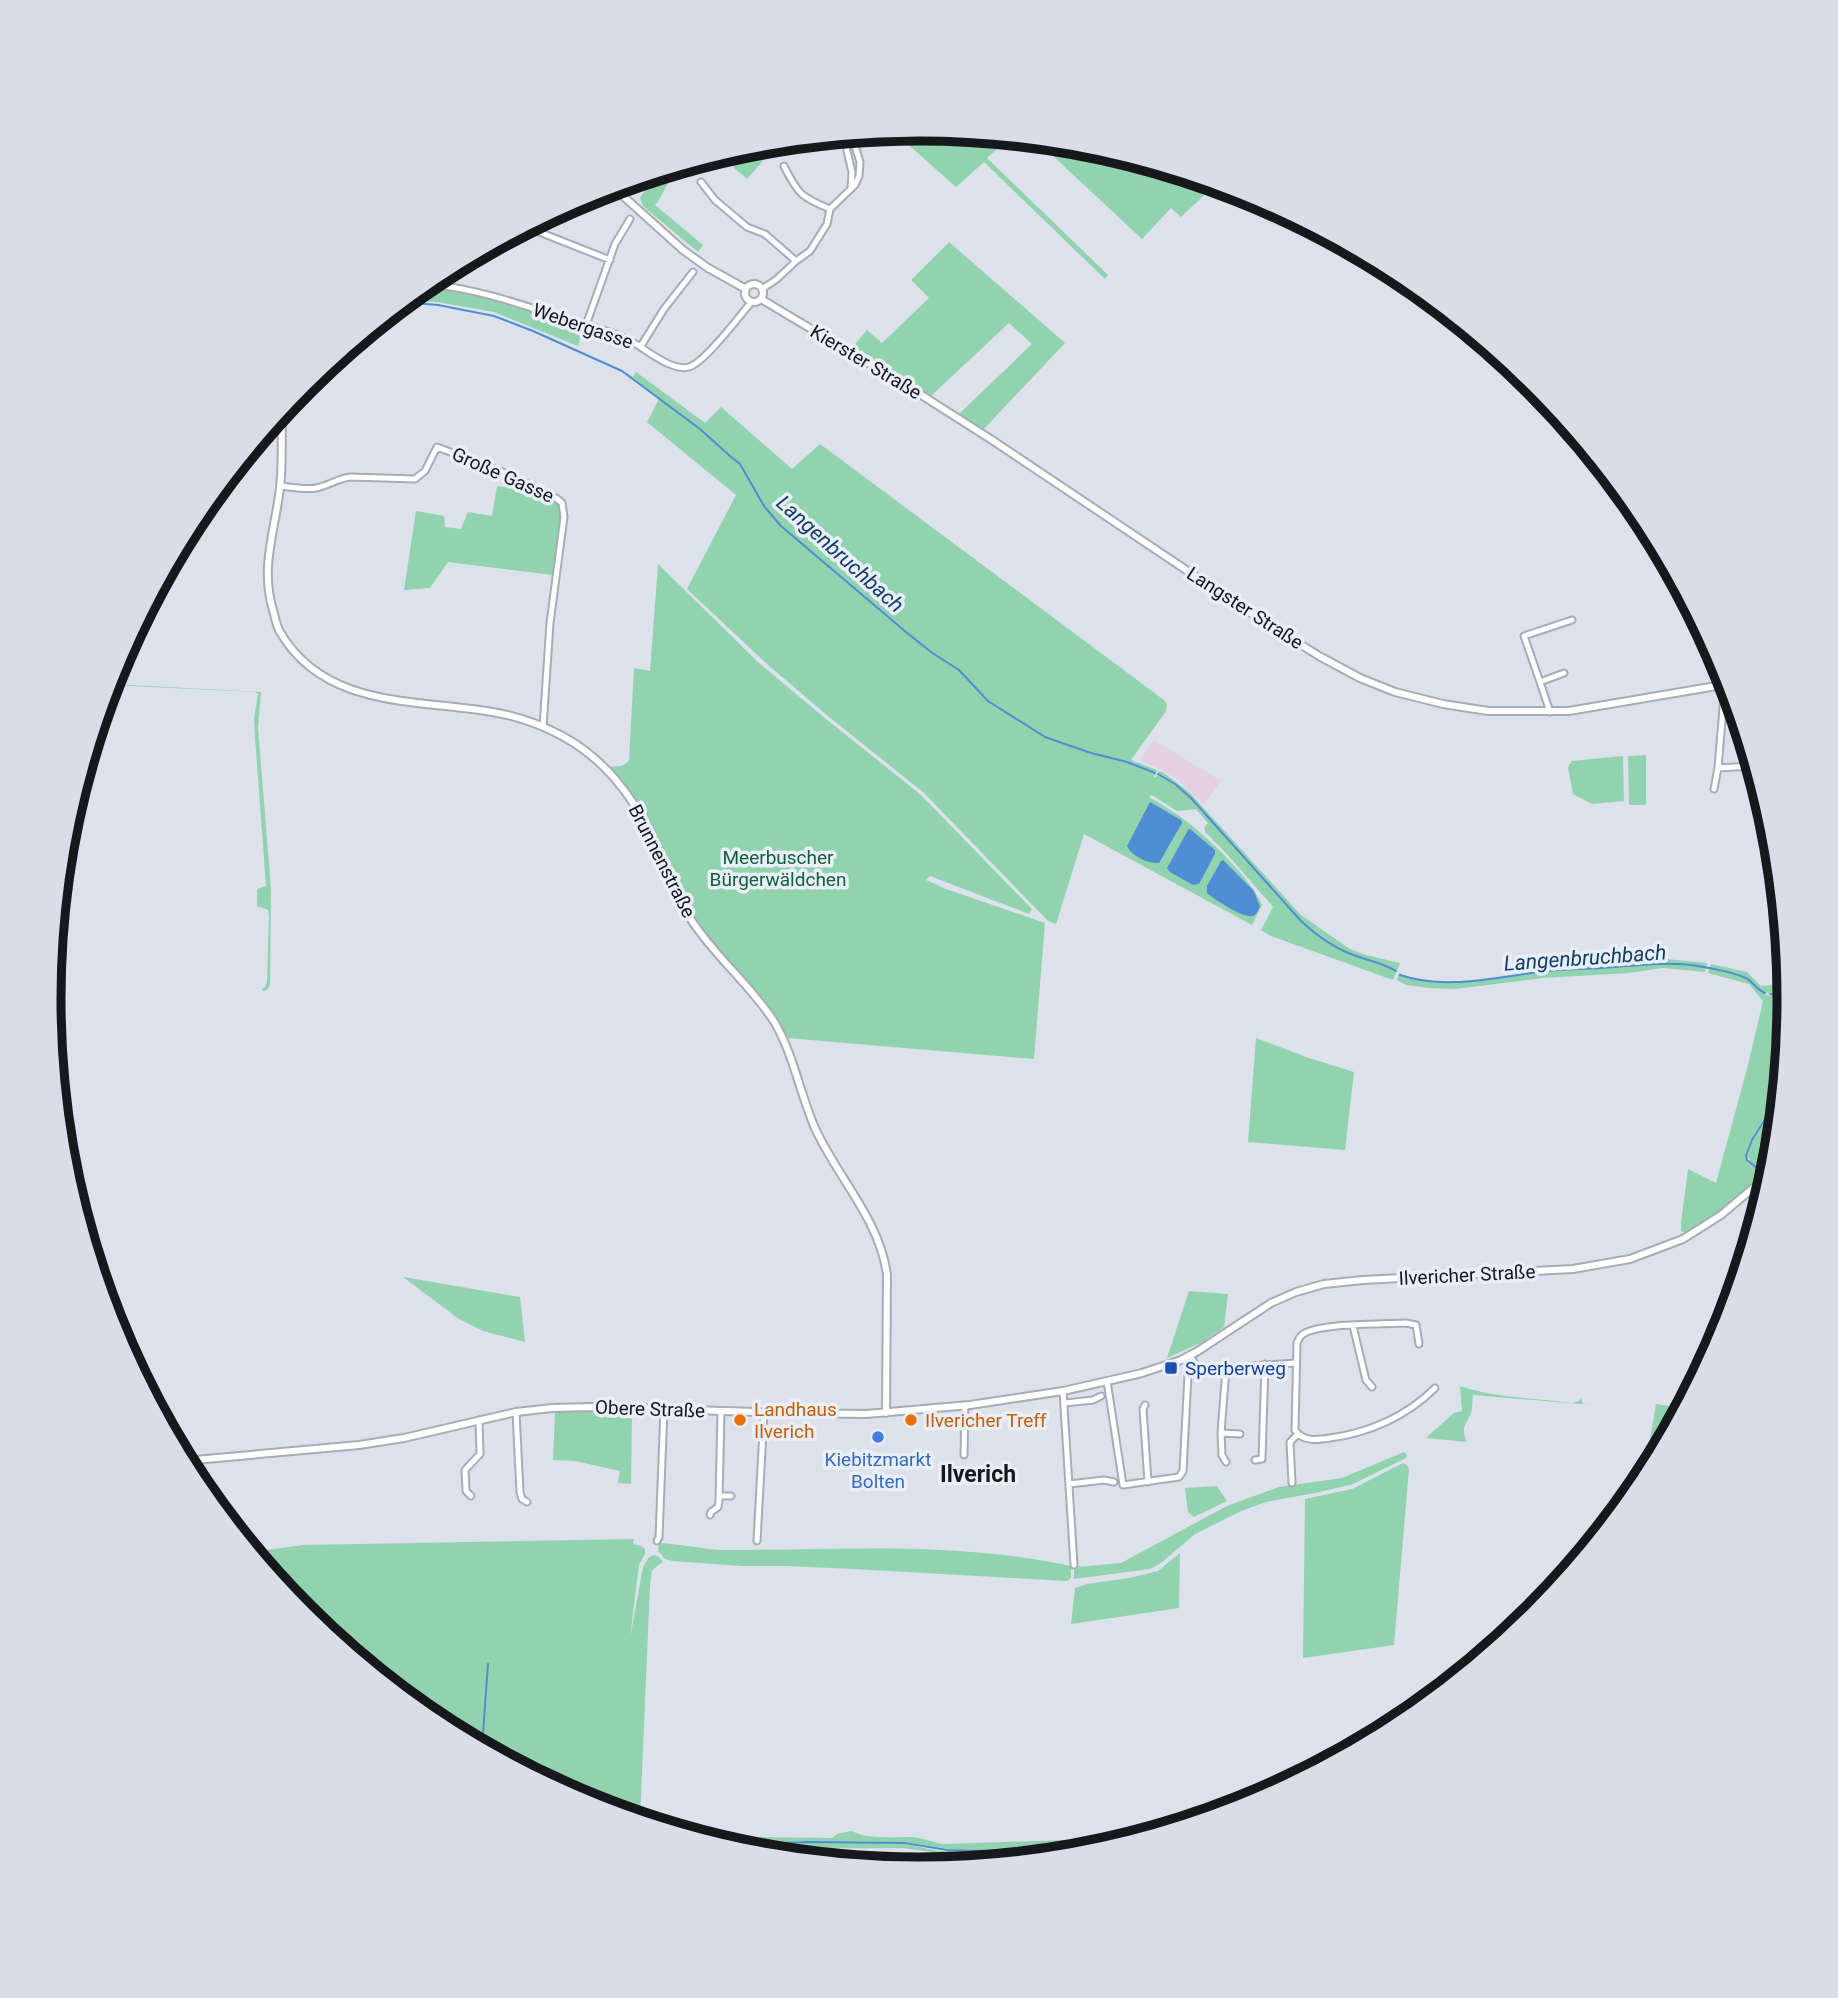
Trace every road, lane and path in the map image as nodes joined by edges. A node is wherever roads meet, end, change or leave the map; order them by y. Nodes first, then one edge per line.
1 (854, 144) edge
2 (846, 145) edge
3 (784, 166) dead end
4 (701, 181) dead end
5 (851, 188) junction
6 (622, 195) edge
7 (830, 209) junction
8 (630, 219) dead end
9 (537, 231) edge
10 (610, 260) junction
11 (796, 261) junction
12 (693, 272) dead end
13 (444, 285) edge
14 (746, 289) junction
15 (762, 289) junction
16 (761, 299) junction
17 (750, 301) junction
18 (586, 325) junction
19 (640, 346) junction
20 (282, 425) edge
21 (971, 427) joint
22 (280, 486) junction
23 (1572, 620) dead end
24 (1564, 673) dead end
25 (1540, 682) junction
26 (1717, 686) edge
27 (1725, 706) edge
28 (1550, 712) junction
29 (543, 727) junction
30 (1745, 766) edge
31 (1718, 768) junction
32 (1714, 789) dead end
33 (1756, 1186) edge
34 (1353, 1326) junction
35 (1419, 1344) dead end
36 (1190, 1355) junction
37 (1296, 1363) junction
38 (1265, 1364) junction
39 (1195, 1365) junction
40 (1226, 1367) junction
41 (1159, 1368) joint
42 (1107, 1381) junction
43 (1371, 1387) dead end
44 (1435, 1388) dead end
45 (1063, 1391) junction
46 (1101, 1395) dead end
47 (1065, 1403) junction
48 (965, 1405) junction
49 (1145, 1405) dead end
50 (664, 1409) junction
51 (721, 1411) junction
52 (516, 1412) junction
53 (764, 1413) junction
54 (886, 1413) junction
55 (479, 1420) junction
56 (1221, 1433) junction
57 (1240, 1434) dead end
58 (1298, 1434) junction
59 (964, 1455) dead end
60 (196, 1460) edge
61 (1255, 1460) dead end
62 (1226, 1462) dead end
63 (1114, 1482) dead end
64 (1148, 1482) junction
65 (1292, 1483) dead end
66 (1069, 1484) junction
67 (471, 1496) dead end
68 (719, 1496) junction
69 (731, 1496) dead end
70 (527, 1502) dead end
71 (710, 1516) dead end
72 (657, 1541) dead end
73 (757, 1541) dead end
74 (1074, 1565) dead end

1 - 5 street
2 - 5 street
3 - 7 street
4 - 11 street
5 - 7 street
6 - 14 street
7 - 11 street
8 - 10 street
9 - 10 street
10 - 18 street
11 - 15 street
12 - 19 street
13 - 18 street, Webergasse
14 - 15 street
14 - 17 street
15 - 16 street
16 - 17 street
16 - 21 street, Kierster Straße
17 - 19 street, Webergasse
18 - 19 street, Webergasse
20 - 22 street, Brunnenstraße
21 - 28 street, Langster Straße
22 - 29 street, Brunnenstraße
22 - 29 street, Große Gasse
23 - 25 street
24 - 25 street
25 - 28 street
26 - 28 street, Langster Straße
27 - 31 street
29 - 54 street, Brunnenstraße
30 - 31 street
31 - 32 street
33 - 36 street, Ilvericher Straße
34 - 35 street
34 - 37 street
34 - 43 street
36 - 39 street
36 - 41 street, Ilvericher Straße
37 - 38 street
37 - 58 street
38 - 40 street
38 - 61 street
39 - 40 street
39 - 64 street
40 - 56 street
41 - 42 street, Obere Straße
42 - 45 street, Obere Straße
42 - 64 street
44 - 58 street
45 - 47 street
45 - 48 street, Obere Straße
46 - 47 street
47 - 66 street
48 - 54 street, Obere Straße
48 - 59 street
49 - 64 street
50 - 51 street, Obere Straße
50 - 52 street, Obere Straße
50 - 72 street
51 - 53 street, Obere Straße
51 - 68 street
52 - 55 street, Obere Straße
52 - 70 street
53 - 54 street, Obere Straße
53 - 73 street
55 - 60 street, Obere Straße
55 - 67 street
56 - 57 street
56 - 62 street
58 - 65 street
63 - 66 street
66 - 74 street
68 - 69 street
68 - 71 street

